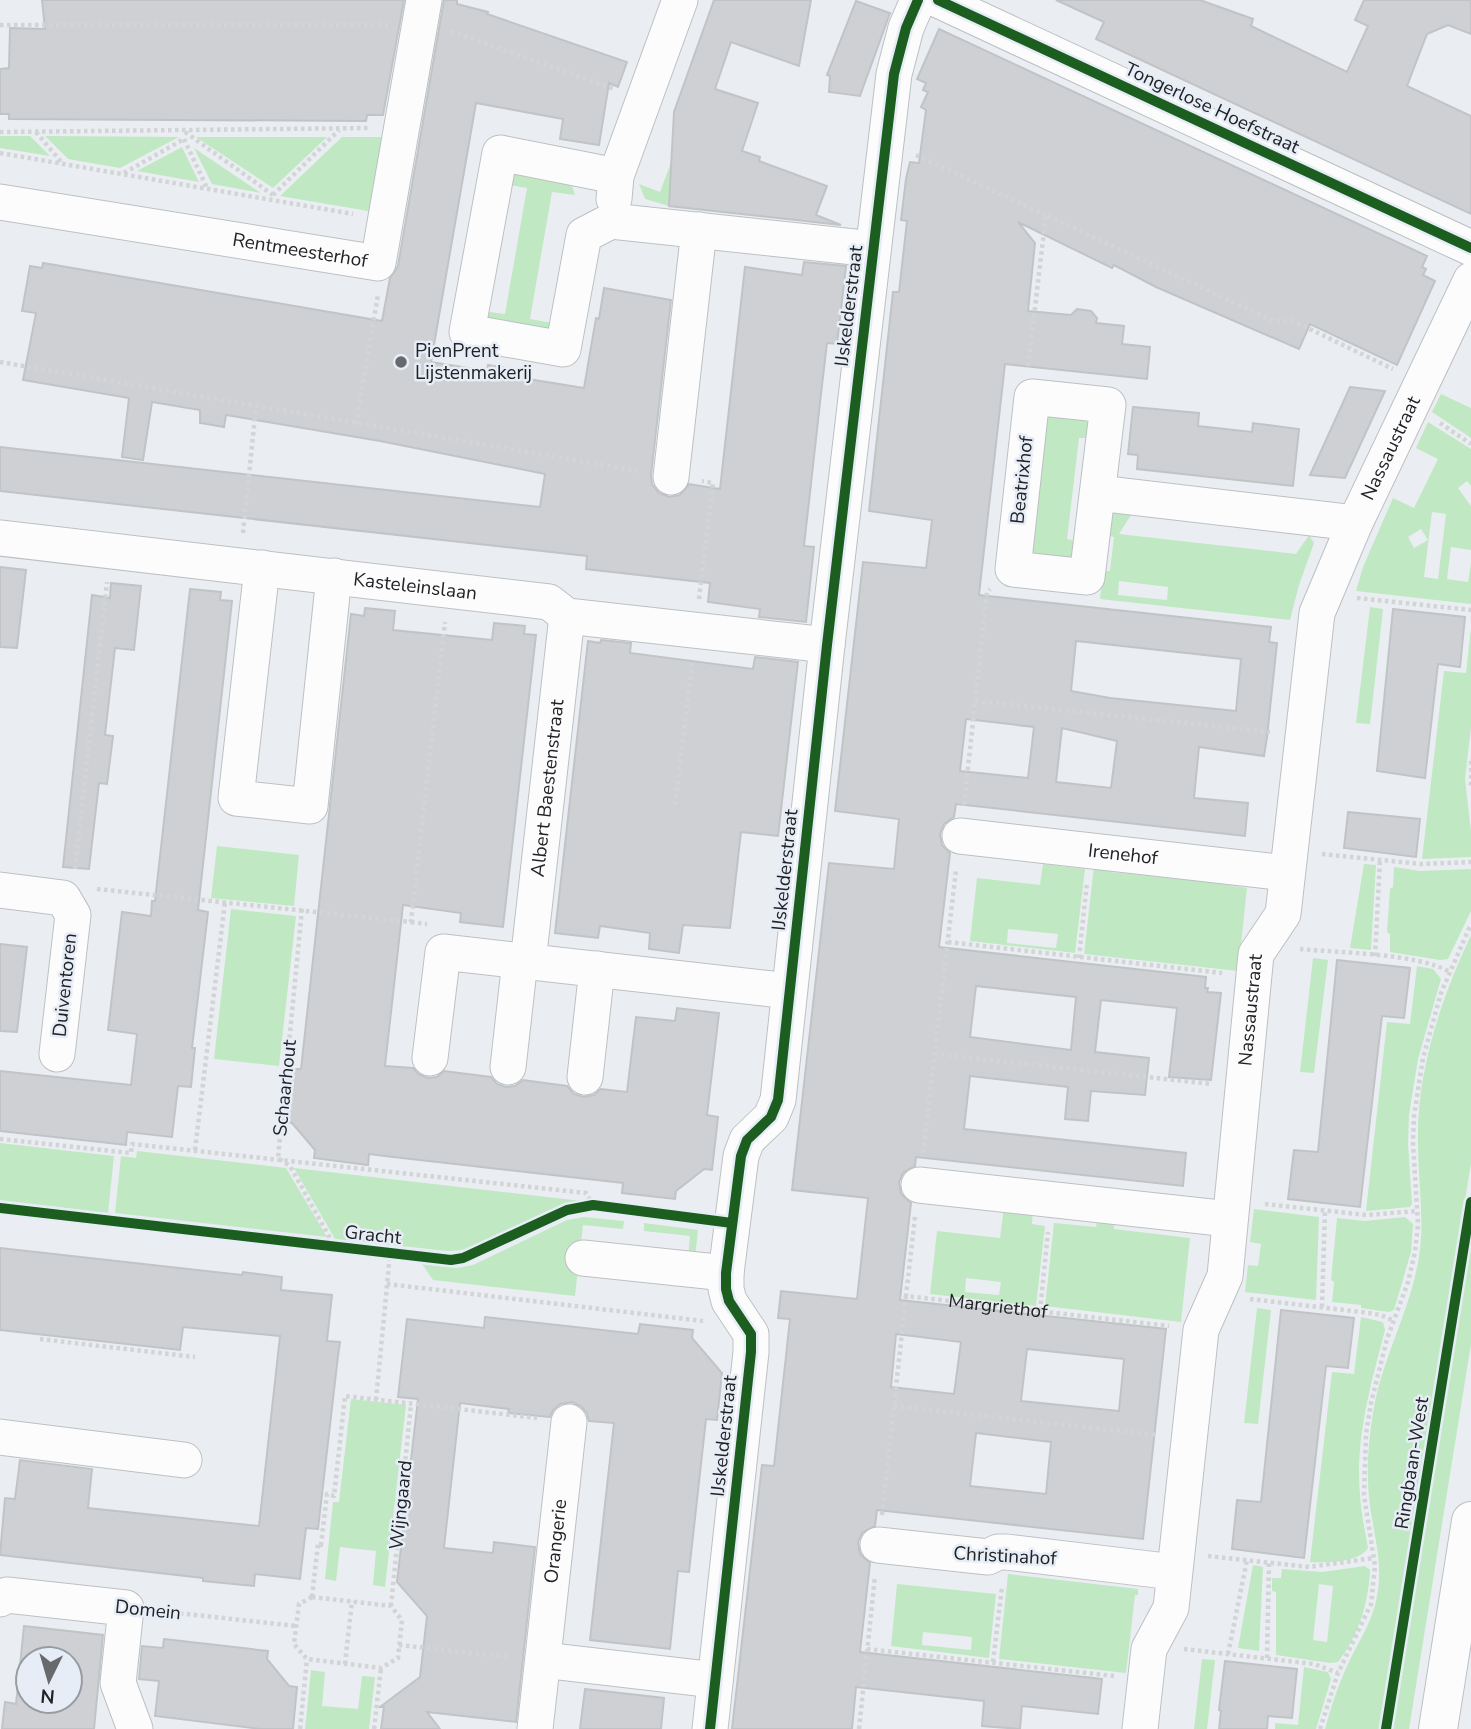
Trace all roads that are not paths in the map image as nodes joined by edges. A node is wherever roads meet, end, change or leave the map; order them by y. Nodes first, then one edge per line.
1 (680, 0) edge
2 (918, 0) edge
3 (938, 0) edge
4 (422, 12) edge
5 (616, 177) junction
6 (0, 202) edge
7 (611, 221) junction
8 (699, 230) junction
9 (1471, 247) edge
10 (873, 249) junction
11 (1471, 281) edge
12 (671, 477) road end
13 (1098, 493) junction
14 (1355, 523) junction
15 (0, 538) edge
16 (251, 566) junction
17 (334, 576) junction
18 (567, 616) junction
19 (827, 645) junction
20 (960, 836) dead end
21 (1288, 862) junction
22 (0, 890) edge
23 (524, 961) junction
24 (597, 969) junction
25 (789, 991) junction
26 (58, 1054) dead end
27 (430, 1058) dead end
28 (508, 1067) dead end
29 (585, 1077) dead end
30 (921, 1169) road end
31 (1230, 1210) junction
32 (583, 1258) dead end
33 (726, 1273) junction
34 (569, 1422) road end
35 (0, 1437) edge
36 (184, 1460) dead end
37 (1471, 1521) edge
38 (878, 1545) dead end
39 (1175, 1562) junction
40 (0, 1599) edge
41 (543, 1660) junction
42 (715, 1680) junction
43 (135, 1729) edge
44 (536, 1729) edge
45 (710, 1729) edge
46 (1140, 1729) edge
47 (1438, 1729) edge

1 - 5 street
2 - 10 street, IJskelderstraat
3 - 9 street, Tongerlose Hoefstraat
4 - 6 street, Rentmeesterhof
5 - 7 street
5 - 7 street
7 - 8 street, IJskelderstraat
8 - 10 street, IJskelderstraat
8 - 12 street
10 - 19 street, IJskelderstraat
11 - 14 street, Nassaustraat
13 - 13 street, Beatrixhof
13 - 14 street
14 - 21 street, Nassaustraat
15 - 16 street, Kasteleinslaan
16 - 17 street, Kasteleinslaan
16 - 17 street
17 - 18 street, Kasteleinslaan
18 - 19 street, Kasteleinslaan
18 - 23 street, Albert Baestenstraat
19 - 25 street, IJskelderstraat
20 - 21 street, Irenehof
21 - 31 street, Nassaustraat
22 - 26 street, Duiventoren
23 - 24 street
23 - 27 street
23 - 28 street, Albert Baestenstraat
24 - 25 street
24 - 29 street
25 - 33 street, IJskelderstraat
30 - 31 street
31 - 39 street, Nassaustraat
32 - 33 street
33 - 42 street, IJskelderstraat
34 - 41 street, Orangerie
35 - 36 street
37 - 47 main road
38 - 39 street, Christinahof
39 - 46 street, Nassaustraat
40 - 43 street, Domein
41 - 42 street
41 - 44 street, Orangerie
42 - 45 street, IJskelderstraat

